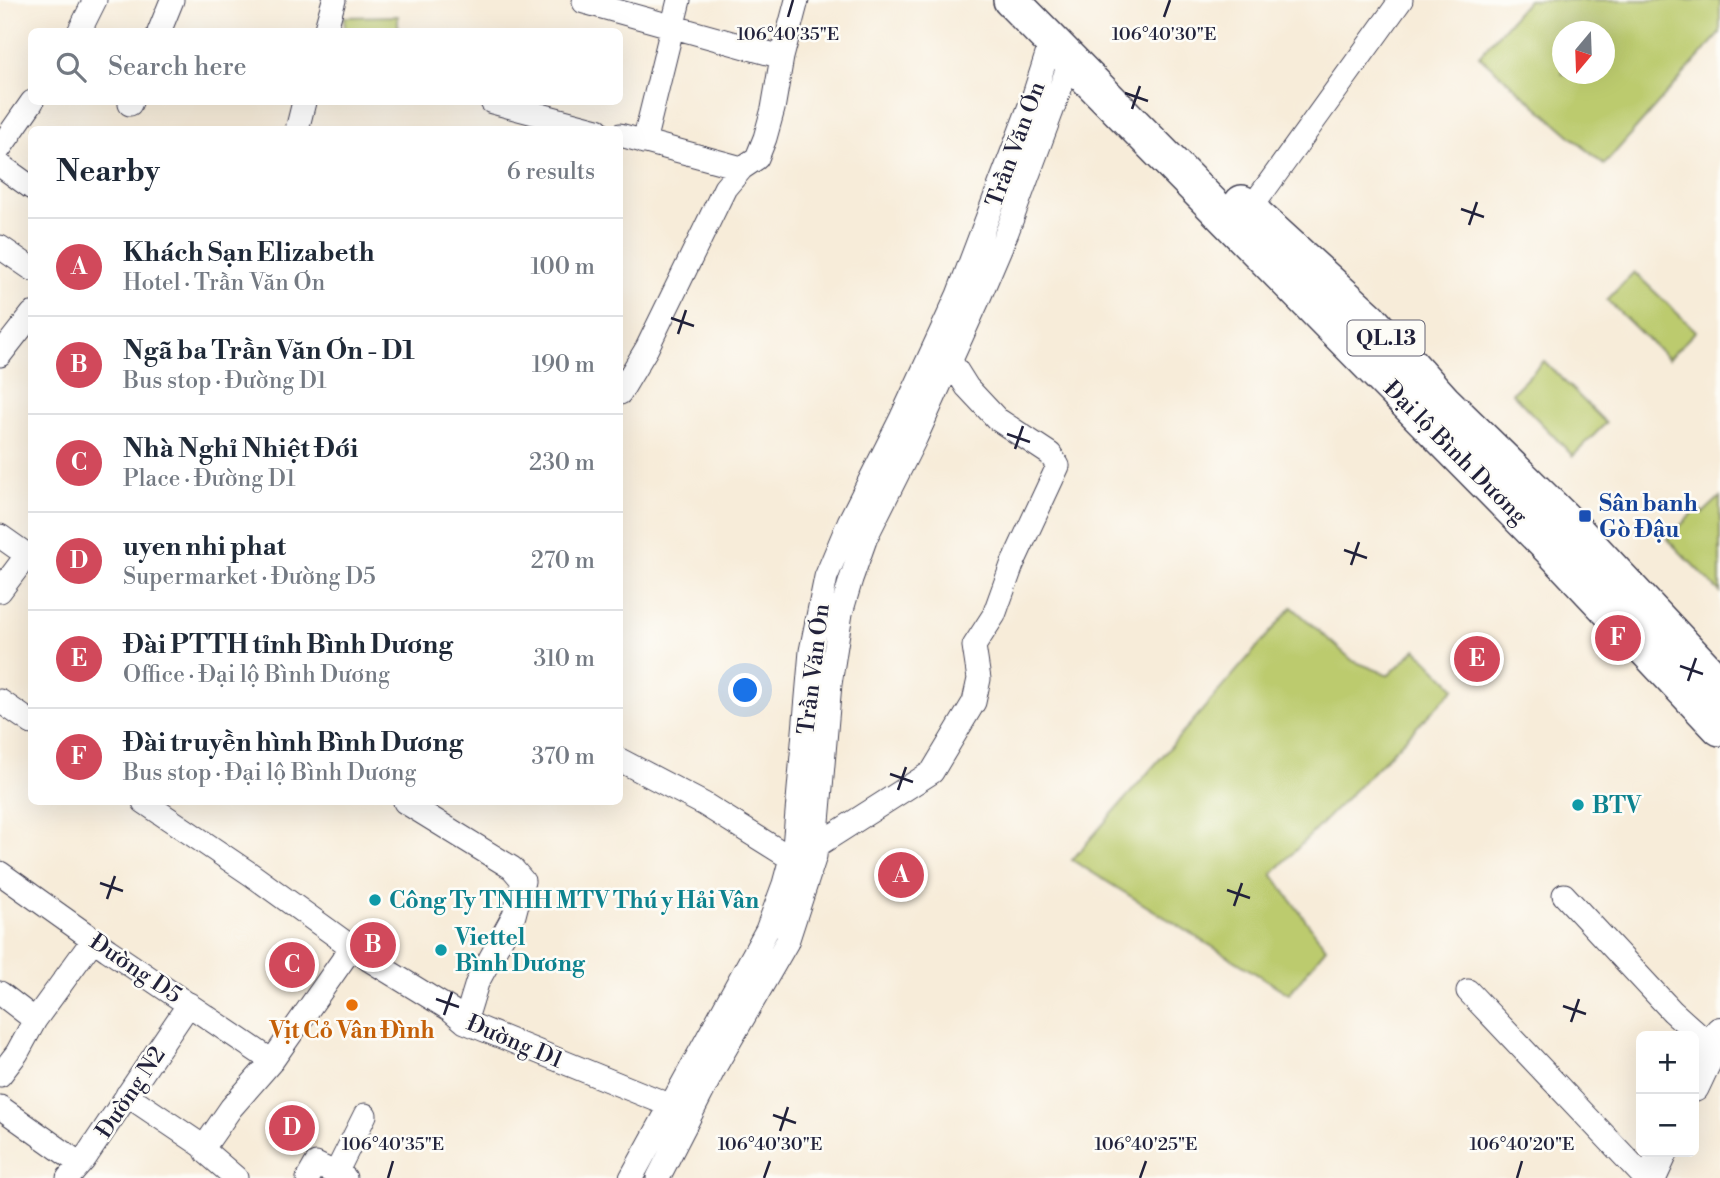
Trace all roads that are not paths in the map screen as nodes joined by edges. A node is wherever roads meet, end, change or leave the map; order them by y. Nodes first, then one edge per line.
1 (95, 0) edge
2 (172, 0) edge
3 (334, 0) edge
4 (679, 0) edge
5 (797, 0) edge
6 (1011, 0) edge
7 (1042, 0) edge
8 (1401, 0) edge
9 (584, 2) dead end
10 (672, 26) junction
11 (81, 28) edge
12 (161, 28) edge
13 (326, 28) edge
14 (1060, 52) junction
15 (782, 57) junction
16 (30, 105) edge
17 (303, 105) edge
18 (499, 105) edge
19 (540, 122) edge
20 (298, 126) edge
21 (569, 126) edge
22 (623, 136) edge
23 (643, 142) junction
24 (0, 148) edge
25 (0, 165) edge
26 (742, 168) junction
27 (28, 185) edge
28 (1249, 211) junction
29 (0, 247) edge
30 (28, 266) edge
31 (28, 319) edge
32 (0, 355) edge
33 (942, 355) junction
34 (623, 388) edge
35 (0, 536) edge
36 (28, 553) edge
37 (28, 556) edge
38 (0, 591) edge
39 (1720, 685) edge
40 (0, 701) edge
41 (28, 720) edge
42 (1720, 728) edge
43 (623, 762) edge
44 (154, 805) edge
45 (410, 805) edge
46 (817, 846) junction
47 (792, 859) junction
48 (0, 873) edge
49 (1564, 895) dead end
50 (93, 940) junction
51 (352, 947) junction
52 (1468, 991) dead end
53 (0, 993) edge
54 (189, 1004) junction
55 (35, 1020) junction
56 (466, 1022) junction
57 (1716, 1040) edge
58 (272, 1062) junction
59 (0, 1075) edge
60 (1699, 1076) edge
61 (128, 1095) junction
62 (0, 1107) edge
63 (681, 1109) junction
64 (365, 1115) dead end
65 (204, 1147) junction
66 (1661, 1157) edge
67 (74, 1171) edge
68 (341, 1175) edge
69 (236, 1178) edge
70 (309, 1178) edge
71 (631, 1178) edge
72 (658, 1178) edge
73 (1645, 1178) edge
74 (1651, 1178) edge

1 - 11 street
2 - 12 street
3 - 13 street
4 - 10 street
5 - 15 street
6 - 14 highway, Đại lộ Bình Dương / QL.13
7 - 28 highway, Đại lộ Bình Dương / QL.13
8 - 28 street
9 - 10 street
10 - 15 street
10 - 23 street
14 - 33 street, Trần Văn Ơn
14 - 42 highway, Đại lộ Bình Dương / QL.13
15 - 26 street
16 - 24 street
17 - 20 street
18 - 19 street
19 - 21 street
22 - 23 street
23 - 26 street
25 - 27 street
26 - 34 street
28 - 39 highway, Đại lộ Bình Dương / QL.13
29 - 30 street
31 - 32 street
33 - 46 street, Trần Văn Ơn
33 - 46 street
33 - 47 street, Trần Văn Ơn
35 - 36 street
37 - 38 street
40 - 41 street
43 - 47 street
44 - 51 street, Đường D1
45 - 56 street
46 - 63 street, Trần Văn Ơn
47 - 63 street, Trần Văn Ơn
48 - 50 street, Đường D5
49 - 57 street
50 - 54 street, Đường D5
50 - 55 street
51 - 56 street, Đường D1
51 - 58 street
52 - 73 street
53 - 55 street
54 - 58 street, Đường D5
54 - 61 street, Đường N2
55 - 59 street
56 - 63 street, Đường D1
57 - 60 main road
58 - 65 street
61 - 65 street
61 - 67 street, Đường N2
62 - 67 street
63 - 71 street, Trần Văn Ơn
63 - 72 street, Trần Văn Ơn
64 - 68 street
65 - 69 street
66 - 74 main road
68 - 70 street

